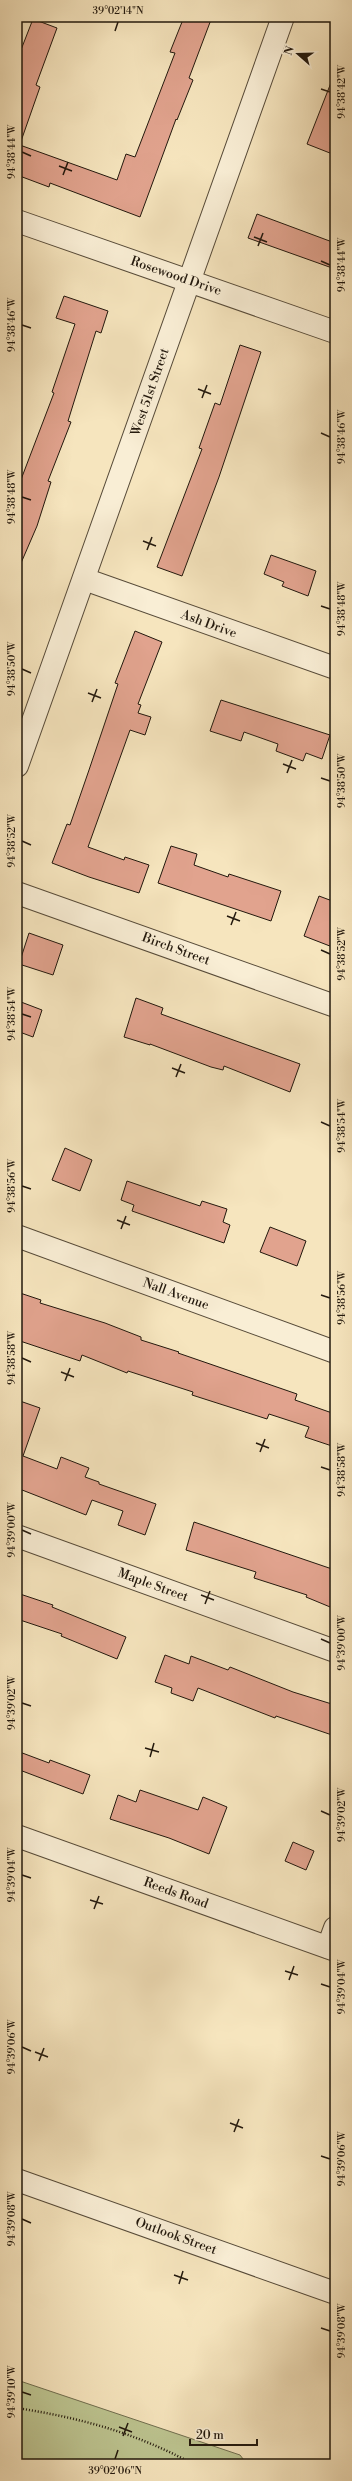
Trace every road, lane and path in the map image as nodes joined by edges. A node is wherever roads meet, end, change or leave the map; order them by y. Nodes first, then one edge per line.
1 (283, 17) edge
2 (17, 222) edge
3 (190, 281) junction
4 (335, 332) edge
5 (84, 579) junction
6 (335, 668) edge
7 (17, 766) edge
8 (17, 893) edge
9 (335, 1006) edge
10 (17, 1236) edge
11 (335, 1352) edge
12 (17, 1536) edge
13 (335, 1651) edge
14 (17, 1836) edge
15 (333, 1942) edge
16 (17, 2180) edge
17 (335, 2293) edge
18 (17, 2408) edge
19 (193, 2464) edge

1 - 3 street, West 51st Street
2 - 3 street, Rosewood Drive
3 - 4 street, Rosewood Drive
3 - 5 street, West 51st Street
5 - 6 street, Ash Drive
5 - 7 street, West 51st Street
8 - 9 street, Birch Street
10 - 11 street, Nall Avenue
12 - 13 street, Maple Street
14 - 15 street, Reeds Road
16 - 17 street, Outlook Street
18 - 19 path

